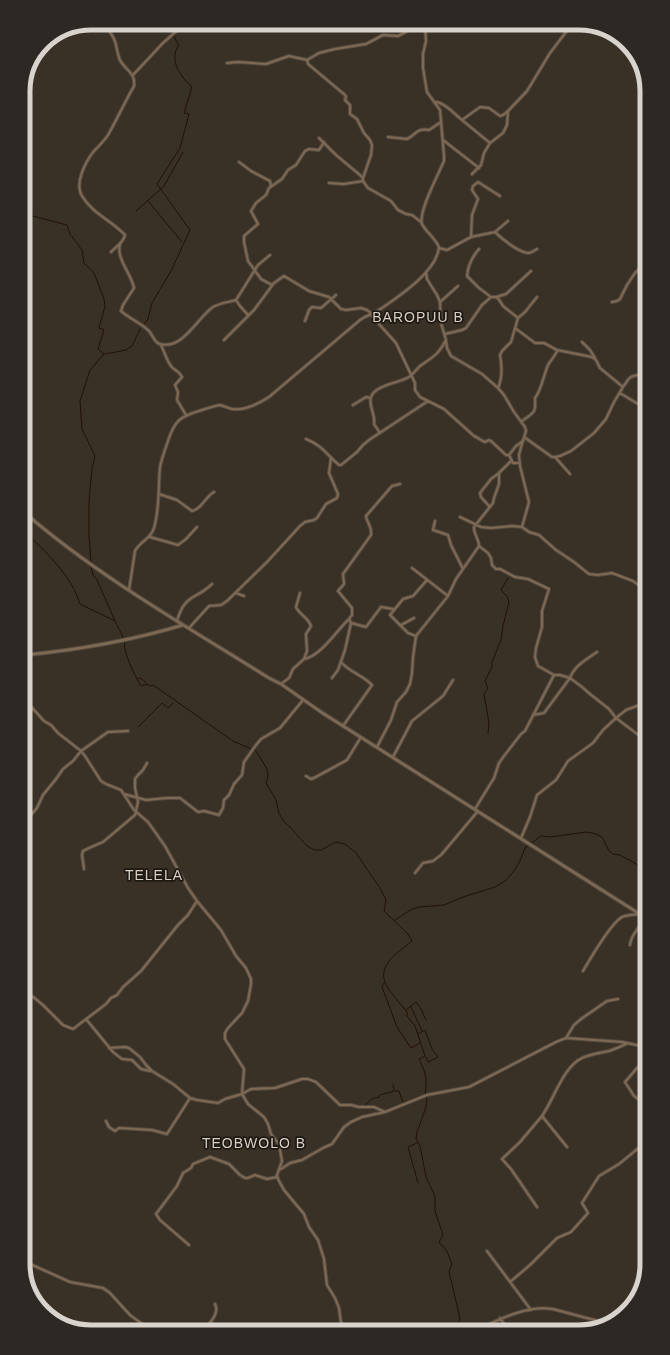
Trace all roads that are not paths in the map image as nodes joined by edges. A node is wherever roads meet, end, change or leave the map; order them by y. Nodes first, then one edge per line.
1 (110, 30) edge
2 (178, 30) edge
3 (409, 30) edge
4 (425, 30) edge
5 (568, 30) edge
6 (306, 60) junction
7 (227, 63) dead end
8 (133, 75) junction
9 (435, 103) junction
10 (508, 111) junction
11 (462, 120) junction
12 (441, 122) junction
13 (388, 137) dead end
14 (319, 138) dead end
15 (443, 140) junction
16 (324, 142) junction
17 (490, 143) junction
18 (239, 162) dead end
19 (479, 168) junction
20 (472, 174) dead end
21 (363, 180) junction
22 (329, 183) dead end
23 (271, 186) junction
24 (500, 196) dead end
25 (508, 221) dead end
26 (422, 223) junction
27 (495, 232) junction
28 (471, 237) junction
29 (120, 244) junction
30 (479, 249) dead end
31 (537, 249) dead end
32 (438, 250) junction
33 (111, 252) dead end
34 (270, 255) dead end
35 (640, 267) edge
36 (254, 271) junction
37 (427, 271) junction
38 (531, 271) dead end
39 (272, 286) junction
40 (458, 286) dead end
41 (336, 294) dead end
42 (491, 297) junction
43 (496, 297) junction
44 (536, 297) dead end
45 (330, 299) junction
46 (236, 300) junction
47 (440, 302) junction
48 (612, 302) dead end
49 (370, 313) junction
50 (248, 315) junction
51 (518, 318) junction
52 (305, 321) dead end
53 (515, 328) junction
54 (445, 334) junction
55 (224, 340) dead end
56 (446, 340) junction
57 (582, 342) dead end
58 (161, 344) junction
59 (557, 350) junction
60 (596, 360) junction
61 (640, 373) edge
62 (411, 376) junction
63 (624, 387) junction
64 (498, 388) junction
65 (620, 393) junction
66 (370, 398) junction
67 (428, 401) junction
68 (640, 405) edge
69 (353, 406) dead end
70 (186, 415) junction
71 (522, 421) junction
72 (380, 433) junction
73 (524, 437) junction
74 (306, 439) dead end
75 (522, 441) junction
76 (509, 455) junction
77 (555, 457) junction
78 (331, 458) junction
79 (511, 461) junction
80 (520, 463) junction
81 (499, 473) junction
82 (570, 474) dead end
83 (400, 484) dead end
84 (214, 492) dead end
85 (159, 494) junction
86 (489, 508) junction
87 (30, 516) edge
88 (460, 517) dead end
89 (435, 521) dead end
90 (475, 525) junction
91 (197, 527) dead end
92 (522, 527) junction
93 (150, 537) junction
94 (479, 546) junction
95 (412, 568) dead end
96 (463, 569) junction
97 (427, 580) junction
98 (212, 584) dead end
99 (640, 586) edge
100 (129, 590) junction
101 (236, 592) junction
102 (300, 593) dead end
103 (244, 596) dead end
104 (448, 596) junction
105 (393, 609) junction
106 (414, 618) dead end
107 (349, 619) junction
108 (177, 621) junction
109 (352, 623) junction
110 (184, 625) junction
111 (401, 625) junction
112 (189, 628) junction
113 (416, 636) junction
114 (597, 652) dead end
115 (30, 655) edge
116 (304, 659) junction
117 (340, 662) junction
118 (554, 676) junction
119 (332, 678) dead end
120 (570, 678) junction
121 (453, 680) dead end
122 (280, 684) junction
123 (303, 700) junction
124 (30, 705) edge
125 (640, 705) edge
126 (533, 715) junction
127 (616, 718) junction
128 (344, 726) junction
129 (128, 731) dead end
130 (640, 736) edge
131 (361, 737) junction
132 (378, 747) junction
133 (81, 751) junction
134 (392, 757) junction
135 (147, 763) dead end
136 (306, 776) dead end
137 (124, 794) junction
138 (137, 796) junction
139 (475, 809) junction
140 (136, 811) junction
141 (478, 811) junction
142 (30, 816) edge
143 (521, 839) junction
144 (84, 869) dead end
145 (415, 873) dead end
146 (197, 901) junction
147 (639, 913) joint
148 (640, 926) edge
149 (630, 945) dead end
150 (583, 971) dead end
151 (30, 994) edge
152 (618, 999) dead end
153 (86, 1019) junction
154 (566, 1038) junction
155 (627, 1043) junction
156 (640, 1046) edge
157 (109, 1048) junction
158 (640, 1065) edge
159 (152, 1071) junction
160 (242, 1094) junction
161 (190, 1098) junction
162 (640, 1100) edge
163 (385, 1112) junction
164 (542, 1116) junction
165 (106, 1121) dead end
166 (567, 1147) dead end
167 (640, 1147) edge
168 (278, 1172) junction
169 (277, 1177) junction
170 (537, 1207) dead end
171 (189, 1245) dead end
172 (487, 1251) dead end
173 (30, 1264) edge
174 (510, 1282) junction
175 (215, 1304) dead end
176 (531, 1310) junction
177 (500, 1318) junction
178 (597, 1321) edge
179 (144, 1325) edge
180 (208, 1325) edge
181 (344, 1325) edge
182 (487, 1325) edge
183 (505, 1325) edge

1 - 8 street
2 - 8 street
3 - 6 street
4 - 9 street
5 - 10 street
6 - 7 street
6 - 21 street
8 - 29 street
9 - 11 street
9 - 12 street
10 - 11 street
10 - 17 street
11 - 17 street
12 - 13 street
12 - 15 street
14 - 16 street
15 - 19 street
15 - 26 street
16 - 21 street
16 - 23 street
17 - 19 street
18 - 23 street
19 - 20 street
21 - 22 street
21 - 26 street
23 - 36 street
24 - 28 street
25 - 27 street
26 - 32 street
27 - 28 street
27 - 31 street
28 - 32 street
29 - 33 street
29 - 58 street
30 - 42 street
32 - 37 street
34 - 36 street
35 - 48 street
36 - 39 street
36 - 46 street
37 - 47 street
37 - 49 street
38 - 43 street
39 - 45 street
39 - 50 street
40 - 47 street
41 - 45 street
42 - 43 street
42 - 54 street
43 - 51 street
44 - 51 street
45 - 49 street
45 - 52 street
46 - 50 street
46 - 58 street
47 - 54 street
49 - 62 street
49 - 70 street
50 - 55 street
51 - 53 street
53 - 59 street
53 - 64 street
54 - 56 street
56 - 62 street
56 - 64 street
57 - 60 street
58 - 70 street
59 - 60 street
59 - 71 street
60 - 63 street
61 - 63 street
62 - 66 street
62 - 67 street
63 - 65 street
64 - 71 street
65 - 68 street
65 - 77 street
66 - 69 street
66 - 72 street
67 - 72 street
67 - 76 street
70 - 85 street
71 - 73 street
72 - 78 street
73 - 75 street
73 - 77 street
74 - 78 street
75 - 76 street
75 - 80 street
76 - 79 street
77 - 82 street
78 - 101 street
79 - 80 street
79 - 81 street
80 - 92 street
81 - 86 street
81 - 86 street
83 - 107 street
84 - 85 street
85 - 93 street
86 - 90 street
87 - 100 street
88 - 90 street
89 - 96 street
90 - 92 street
90 - 94 street
91 - 93 street
92 - 99 street
93 - 100 street
94 - 96 street
94 - 118 street
95 - 97 street
96 - 104 street
97 - 104 street
97 - 105 street
98 - 108 street
100 - 108 street
101 - 103 street
101 - 112 street
102 - 116 street
104 - 113 street
105 - 109 street
105 - 111 street
106 - 111 street
107 - 109 street
107 - 116 street
108 - 110 street
109 - 117 street
110 - 112 street
110 - 115 street
111 - 113 street
112 - 122 street
113 - 132 street
114 - 120 street
116 - 122 street
117 - 119 street
117 - 128 street
118 - 120 street
118 - 126 street
120 - 126 street
120 - 127 street
121 - 134 street
122 - 123 street
123 - 128 street
123 - 138 street
124 - 133 street
125 - 127 street
126 - 139 street
127 - 130 street
127 - 143 street
128 - 131 street
129 - 133 street
131 - 132 street
131 - 136 street
132 - 134 street
133 - 137 street
133 - 142 street
134 - 139 street
135 - 138 street
137 - 138 street
137 - 140 street
138 - 140 street
139 - 141 street
140 - 144 street
140 - 146 street
141 - 143 street
141 - 145 street
143 - 147 street
146 - 153 street
146 - 160 street
147 - 150 street
148 - 149 street
151 - 153 street
152 - 154 street
153 - 157 street
154 - 155 street
154 - 163 street
155 - 156 street
155 - 164 street
157 - 159 street
157 - 159 street
158 - 162 street
159 - 161 street
160 - 161 street
160 - 163 street
160 - 168 street
161 - 165 street
163 - 168 street
164 - 166 street
164 - 170 street
167 - 174 street
168 - 169 street
169 - 171 street
169 - 181 street
172 - 174 street
173 - 179 street
174 - 176 street
175 - 180 street
176 - 177 street
176 - 178 street
177 - 182 street
177 - 183 street

